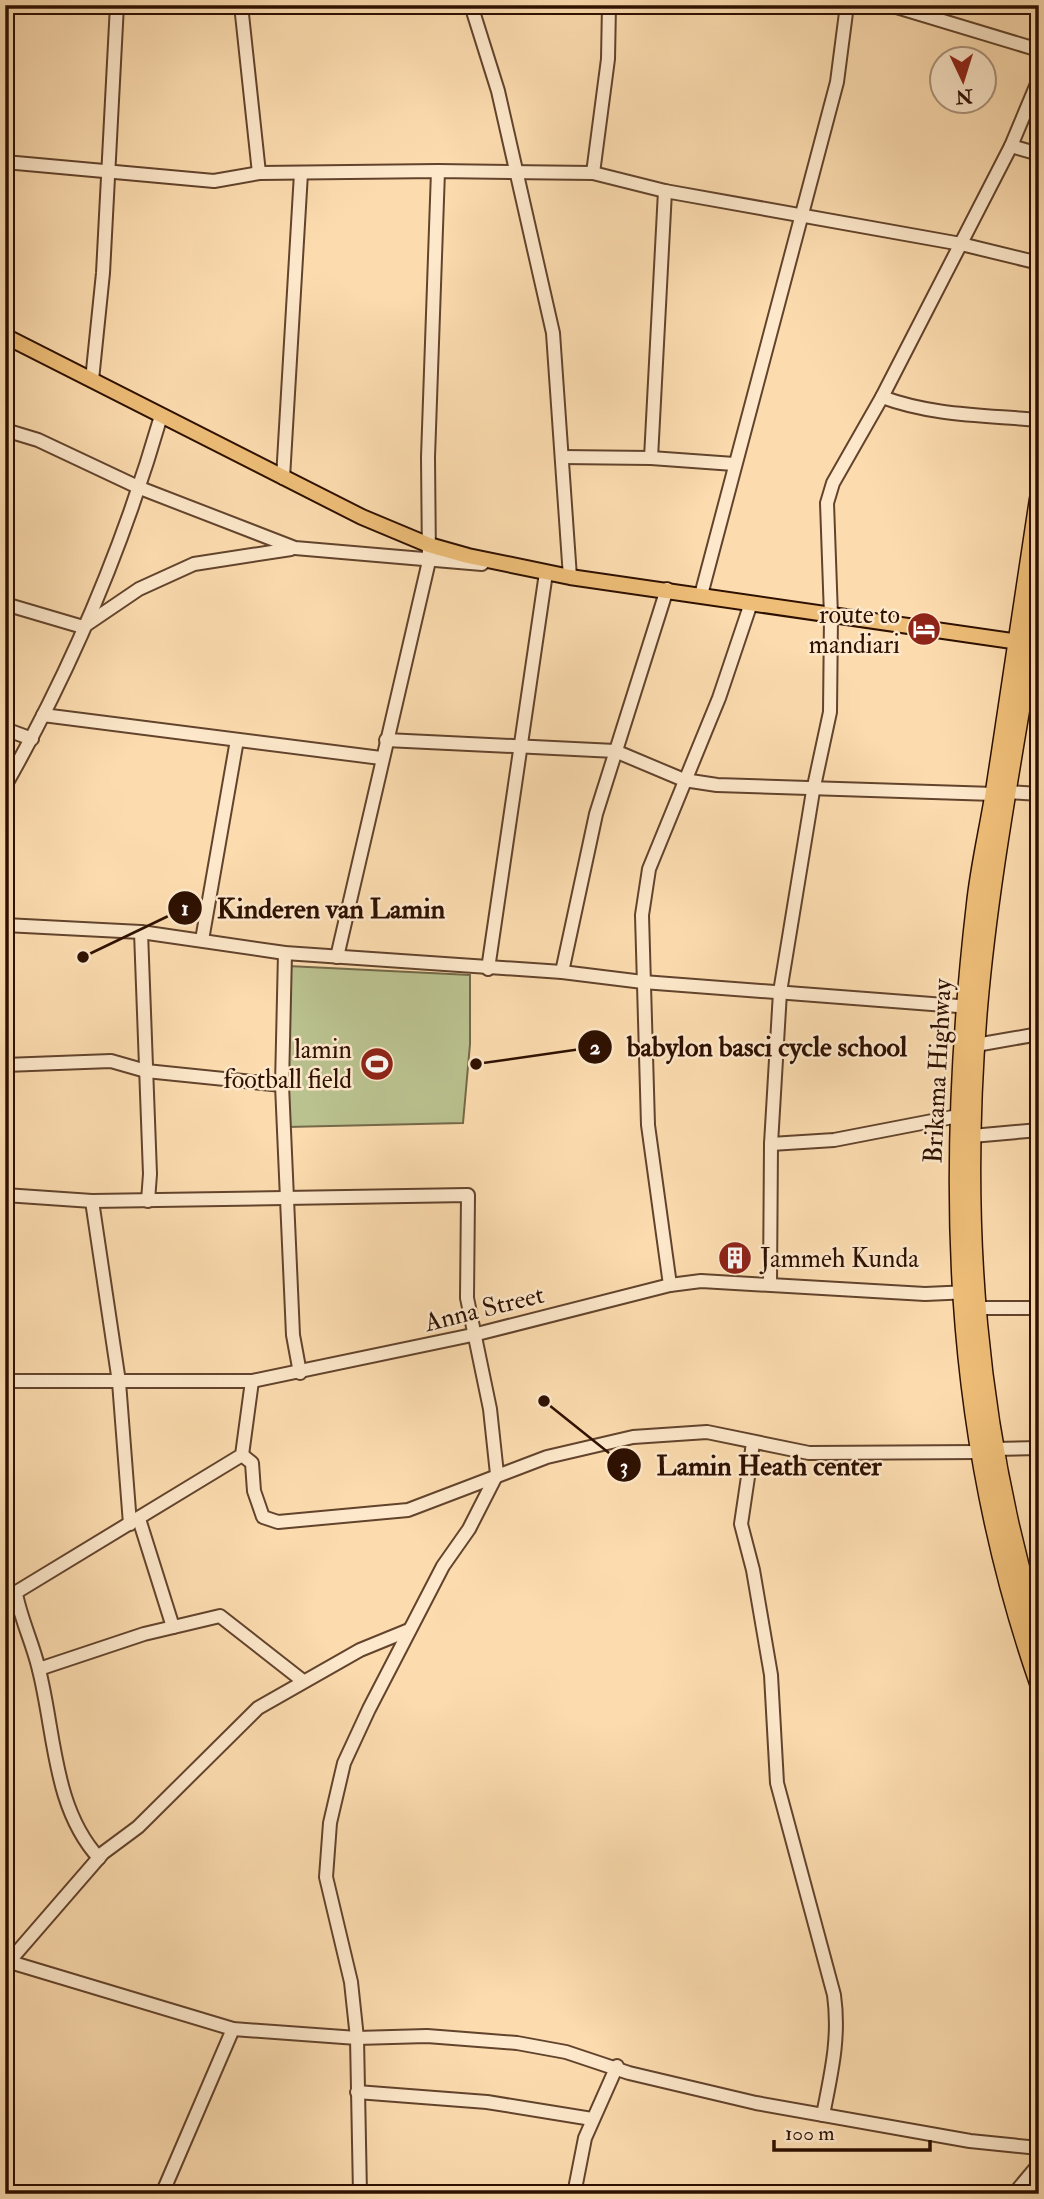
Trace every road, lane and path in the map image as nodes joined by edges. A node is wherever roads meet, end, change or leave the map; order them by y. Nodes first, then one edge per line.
1 (117, 5) edge
2 (241, 5) edge
3 (471, 5) edge
4 (609, 5) edge
5 (847, 5) edge
6 (890, 5) edge
7 (1039, 50) edge
8 (1039, 79) edge
9 (1011, 146) junction
10 (1039, 154) edge
11 (5, 162) edge
12 (108, 171) junction
13 (438, 171) junction
14 (515, 171) junction
15 (258, 173) junction
16 (301, 173) junction
17 (593, 173) junction
18 (666, 191) junction
19 (804, 214) junction
20 (961, 244) junction
21 (1039, 263) edge
22 (5, 336) edge
23 (92, 380) junction
24 (882, 397) junction
25 (161, 416) junction
26 (1039, 420) edge
27 (5, 430) edge
28 (562, 457) junction
29 (650, 458) junction
30 (734, 464) junction
31 (283, 478) junction
32 (140, 488) junction
33 (1039, 499) edge
34 (429, 545) junction
35 (295, 548) junction
36 (429, 561) junction
37 (503, 565) junction
38 (546, 573) junction
39 (570, 577) junction
40 (667, 589) junction
41 (1039, 594) edge
42 (701, 595) junction
43 (751, 603) junction
44 (5, 604) edge
45 (831, 615) junction
46 (83, 627) junction
47 (1024, 642) junction
48 (1032, 683) edge
49 (43, 715) junction
50 (5, 729) edge
51 (32, 739) junction
52 (237, 740) junction
53 (386, 740) junction
54 (522, 747) junction
55 (615, 751) junction
56 (382, 758) junction
57 (684, 780) junction
58 (5, 786) edge
59 (813, 790) junction
60 (1001, 793) junction
61 (1039, 794) edge
62 (5, 925) edge
63 (141, 932) junction
64 (202, 940) junction
65 (285, 953) junction
66 (337, 957) junction
67 (488, 969) junction
68 (562, 972) junction
69 (643, 982) junction
70 (780, 992) junction
71 (972, 1007) junction
72 (1039, 1034) edge
73 (976, 1045) junction
74 (5, 1065) edge
75 (146, 1071) junction
76 (282, 1085) junction
77 (958, 1116) junction
78 (1039, 1130) edge
79 (972, 1136) junction
80 (771, 1144) junction
81 (5, 1195) edge
82 (288, 1196) junction
83 (92, 1201) junction
84 (148, 1201) junction
85 (770, 1283) junction
86 (670, 1284) junction
87 (969, 1297) junction
88 (1039, 1308) edge
89 (477, 1335) junction
90 (299, 1373) junction
91 (5, 1381) edge
92 (252, 1381) junction
93 (119, 1382) junction
94 (753, 1443) junction
95 (1039, 1448) edge
96 (986, 1451) junction
97 (242, 1455) junction
98 (497, 1474) junction
99 (134, 1521) junction
100 (10, 1597) edge
101 (1035, 1609) edge
102 (173, 1627) junction
103 (408, 1630) junction
104 (1039, 1636) edge
105 (39, 1669) junction
106 (303, 1681) junction
107 (1039, 1684) edge
108 (99, 1858) junction
109 (8, 1964) edge
110 (233, 2029) junction
111 (357, 2038) junction
112 (617, 2066) junction
113 (357, 2092) junction
114 (823, 2115) junction
115 (592, 2119) junction
116 (1039, 2148) edge
117 (1039, 2164) edge
118 (162, 2194) edge
119 (360, 2194) edge
120 (573, 2194) edge
121 (1014, 2194) edge

1 - 12 street
2 - 15 street
3 - 14 street
4 - 17 street
5 - 19 street
6 - 7 street
8 - 9 street
9 - 10 street
9 - 20 street
11 - 12 street
12 - 15 street
12 - 23 street
13 - 14 street
13 - 16 street
13 - 34 street
14 - 17 street
14 - 28 street
15 - 16 street
16 - 31 street
17 - 18 street
18 - 19 street
18 - 29 street
19 - 20 street
19 - 30 street
20 - 21 street
20 - 24 street
22 - 23 main road
23 - 25 main road
24 - 26 street
24 - 45 street
25 - 31 main road
25 - 32 street
27 - 32 street
28 - 29 street
28 - 39 street
29 - 30 street
30 - 42 street
31 - 34 main road
32 - 35 street
32 - 46 street
33 - 47 highway, Brikama Highway
34 - 36 street
34 - 37 main road
35 - 36 street
35 - 46 street
36 - 37 street
36 - 53 street
37 - 38 main road
38 - 39 main road
38 - 54 street
39 - 40 main road
40 - 42 main road
40 - 55 street
41 - 47 highway, Brikama Highway
42 - 43 main road
43 - 45 main road
43 - 57 street
44 - 46 street
45 - 47 main road
45 - 59 street
46 - 49 street
47 - 48 highway, Brikama Highway
47 - 60 highway, Brikama Highway
48 - 60 highway, Brikama Highway
49 - 51 street
49 - 52 street
50 - 51 street
51 - 58 street
52 - 56 street
52 - 64 street
53 - 54 street
53 - 56 street
54 - 55 street
54 - 67 street
55 - 57 street
55 - 68 street
56 - 66 street
57 - 59 street
57 - 69 street
59 - 60 street
59 - 70 street
60 - 61 street
60 - 71 highway, Brikama Highway
62 - 63 street
63 - 64 street
63 - 75 street
64 - 65 street
65 - 66 street
65 - 76 street
66 - 67 street
67 - 68 street
68 - 69 street
69 - 70 street
69 - 86 street
70 - 71 street
70 - 80 street
71 - 73 highway, Brikama Highway
71 - 77 highway, Brikama Highway
72 - 73 street
73 - 79 highway, Brikama Highway
74 - 75 street
75 - 76 street
75 - 84 street
76 - 82 street
77 - 80 street
77 - 87 highway, Brikama Highway
78 - 79 street
79 - 87 highway, Brikama Highway
80 - 85 street
81 - 83 street
82 - 84 street
82 - 89 street
82 - 90 street
83 - 84 street
83 - 93 street
85 - 86 street, Anna Street
85 - 87 street, Anna Street
86 - 89 street, Anna Street
87 - 88 street, Anna Street
87 - 96 highway, Brikama Highway
89 - 90 street, Anna Street
89 - 98 street
90 - 92 street, Anna Street
91 - 93 street, Anna Street
92 - 93 street, Anna Street
92 - 97 street
93 - 99 street
94 - 96 street
94 - 98 street
94 - 114 street
95 - 96 street
96 - 101 highway, Brikama Highway
96 - 107 highway, Brikama Highway
97 - 98 street
97 - 99 street
98 - 103 street
99 - 100 street
99 - 102 street
100 - 105 street
101 - 104 highway, Brikama Highway
102 - 105 street
102 - 106 street
103 - 106 street
103 - 111 street
105 - 108 street
106 - 108 street
108 - 109 street
109 - 110 street
110 - 111 street
110 - 118 street
111 - 112 street
111 - 113 street
112 - 114 street
112 - 115 street
113 - 115 street
113 - 119 street
114 - 116 street
115 - 120 street
117 - 121 street

